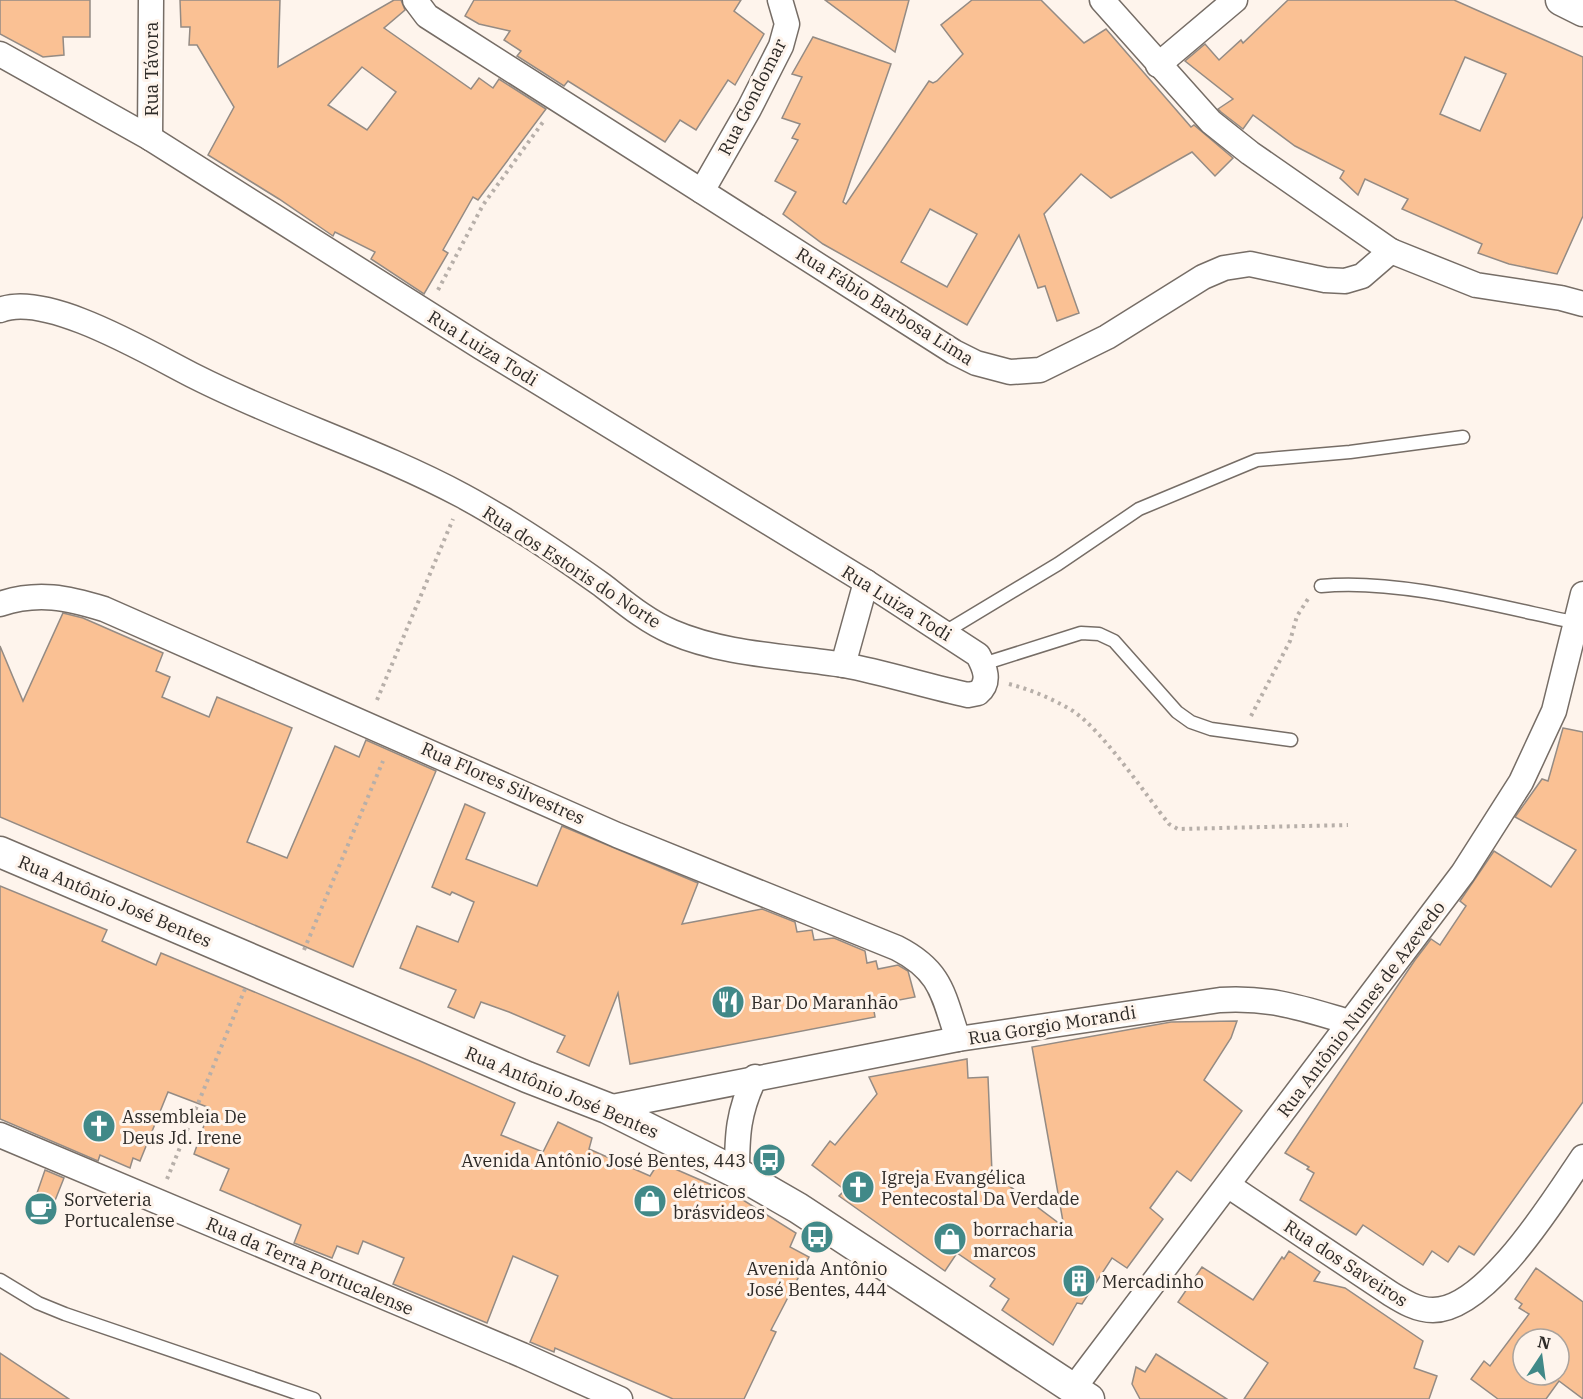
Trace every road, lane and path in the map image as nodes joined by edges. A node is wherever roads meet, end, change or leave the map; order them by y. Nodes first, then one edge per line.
1 (152, 0) edge
2 (415, 0) edge
3 (780, 0) edge
4 (1102, 0) edge
5 (1235, 0) edge
6 (1560, 0) edge
7 (1583, 11) edge
8 (0, 54) edge
9 (1158, 65) junction
10 (558, 102) junction
11 (150, 138) junction
12 (702, 191) junction
13 (1390, 251) junction
14 (1583, 304) edge
15 (0, 310) edge
16 (426, 312) junction
17 (1463, 437) dead end
18 (463, 496) junction
19 (866, 582) junction
20 (1321, 586) joint
21 (1583, 594) edge
22 (0, 603) edge
23 (1577, 623) junction
24 (955, 639) junction
25 (843, 665) junction
26 (984, 671) junction
27 (368, 723) junction
28 (1242, 732) junction
29 (394, 734) junction
30 (1291, 740) dead end
31 (1348, 825) dead end
32 (0, 852) edge
33 (311, 934) dead end
34 (256, 960) junction
35 (1349, 1022) junction
36 (958, 1039) junction
37 (755, 1077) junction
38 (607, 1108) junction
39 (0, 1134) edge
40 (1583, 1157) edge
41 (737, 1173) junction
42 (1229, 1186) junction
43 (158, 1203) junction
44 (0, 1280) edge
45 (1081, 1394) edge
46 (314, 1399) edge
47 (620, 1399) edge

1 - 11 street, Rua Távora
2 - 10 street, Rua Fábio Barbosa Lima
3 - 12 street, Rua Gondomar
4 - 9 street
5 - 9 street
6 - 7 street
8 - 11 street, Rua Luiza Todi
9 - 13 street
10 - 12 street, Rua Fábio Barbosa Lima
10 - 16 path
11 - 16 street, Rua Luiza Todi
12 - 13 street, Rua Fábio Barbosa Lima
13 - 14 street
15 - 18 street, Rua dos Estoris do Norte
16 - 19 street, Rua Luiza Todi
17 - 24 lane
18 - 25 street, Rua dos Estoris do Norte
18 - 27 path
19 - 24 street, Rua Luiza Todi
19 - 25 street
20 - 23 lane
20 - 28 path
21 - 23 street, Rua Antônio Nunes de Azevedo
22 - 27 street, Rua Flores Silvestres
23 - 35 street, Rua Antônio Nunes de Azevedo
24 - 26 street
25 - 26 street, Rua dos Estoris do Norte
26 - 28 lane
26 - 31 path
27 - 29 street, Rua Flores Silvestres
28 - 30 lane
29 - 33 path
29 - 36 street, Rua Flores Silvestres
32 - 34 street, Rua Antônio José Bentes
34 - 38 street, Rua Antônio José Bentes
34 - 43 path
35 - 36 street, Rua Gorgio Morandi
35 - 42 street, Rua Antônio Nunes de Azevedo
36 - 37 street, Rua Gorgio Morandi
37 - 38 street, Rua Gorgio Morandi
37 - 41 street
38 - 41 street, Rua Antônio José Bentes
39 - 43 street, Rua da Terra Portucalense
40 - 42 street, Rua dos Saveiros
41 - 45 street, Rua Antônio José Bentes
42 - 45 street, Rua Antônio Nunes de Azevedo
43 - 47 street, Rua da Terra Portucalense
44 - 46 lane

